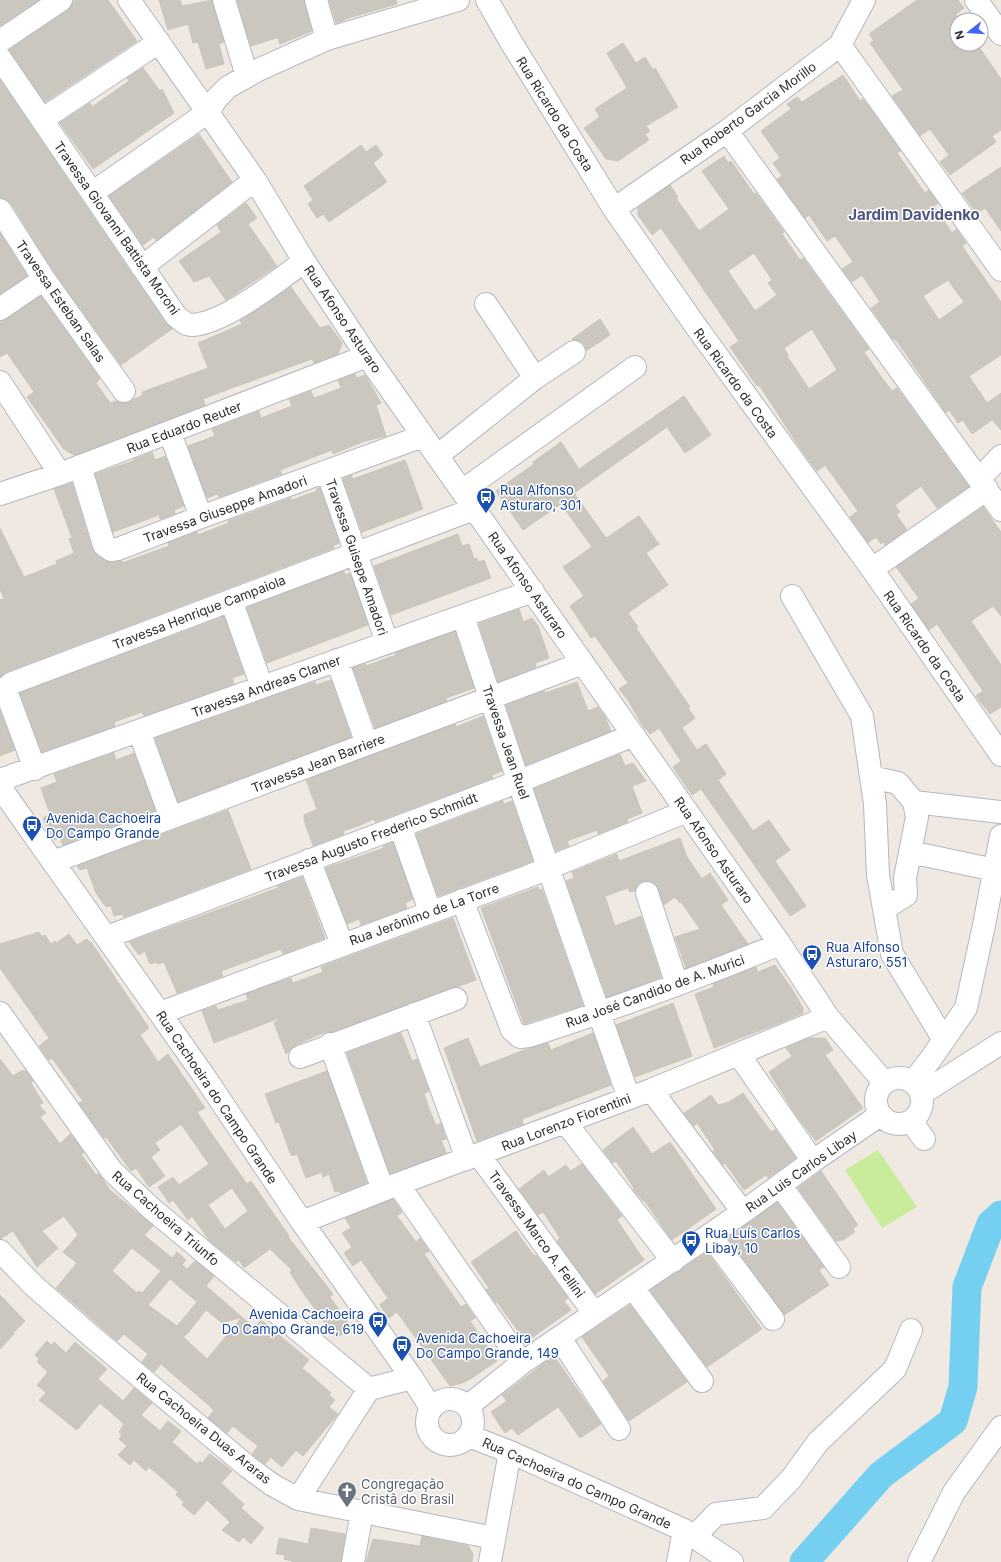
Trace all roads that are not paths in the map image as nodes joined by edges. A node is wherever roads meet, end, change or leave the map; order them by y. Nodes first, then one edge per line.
1 (60, 0) edge
2 (129, 0) edge
3 (224, 0) edge
4 (316, 0) edge
5 (458, 0) edge
6 (487, 0) edge
7 (864, 0) edge
8 (976, 0) edge
9 (410, 7) edge
10 (1001, 34) edge
11 (327, 39) junction
12 (0, 41) edge
13 (159, 42) junction
14 (840, 45) junction
15 (2, 65) edge
16 (247, 76) junction
17 (208, 112) junction
18 (43, 119) junction
19 (727, 131) junction
20 (255, 180) junction
21 (92, 193) junction
22 (614, 209) junction
23 (0, 210) edge
24 (304, 261) junction
25 (142, 267) junction
26 (1001, 270) edge
27 (44, 279) junction
28 (486, 304) dead end
29 (0, 310) edge
30 (574, 352) dead end
31 (367, 356) junction
32 (635, 367) dead end
33 (535, 378) junction
34 (0, 382) edge
35 (124, 391) dead end
36 (170, 433) junction
37 (423, 436) junction
38 (437, 456) junction
39 (1001, 456) edge
40 (70, 470) junction
41 (327, 471) junction
42 (983, 484) junction
43 (462, 491) junction
44 (0, 494) edge
45 (474, 509) junction
46 (1001, 510) edge
47 (201, 516) junction
48 (356, 552) junction
49 (872, 569) junction
50 (533, 591) junction
51 (792, 596) dead end
52 (231, 600) junction
53 (463, 616) junction
54 (387, 642) junction
55 (337, 660) junction
56 (583, 663) junction
57 (262, 687) junction
58 (490, 698) junction
59 (139, 731) junction
60 (634, 735) junction
61 (367, 744) junction
62 (1001, 755) edge
63 (35, 769) junction
64 (871, 777) junction
65 (0, 780) edge
66 (520, 781) junction
67 (0, 787) edge
68 (914, 802) junction
69 (687, 811) junction
70 (1001, 812) edge
71 (171, 818) junction
72 (400, 826) junction
73 (1001, 836) edge
74 (910, 852) junction
75 (309, 860) junction
76 (53, 862) junction
77 (547, 868) junction
78 (995, 870) junction
79 (647, 892) dead end
80 (462, 900) junction
81 (884, 909) junction
82 (430, 911) junction
83 (107, 937) junction
84 (342, 944) junction
85 (780, 944) junction
86 (677, 986) junction
87 (456, 999) dead end
88 (0, 1013) edge
89 (160, 1013) junction
90 (414, 1014) junction
91 (600, 1014) junction
92 (828, 1017) junction
93 (944, 1040) junction
94 (1001, 1043) edge
95 (330, 1044) junction
96 (739, 1055) junction
97 (300, 1057) dead end
98 (884, 1082) junction
99 (917, 1088) junction
100 (651, 1090) junction
101 (629, 1098) junction
102 (880, 1115) junction
103 (911, 1121) junction
104 (565, 1122) junction
105 (924, 1139) dead end
106 (473, 1157) junction
107 (813, 1161) junction
108 (781, 1186) junction
109 (390, 1187) junction
110 (743, 1212) junction
111 (302, 1222) junction
112 (710, 1235) junction
113 (0, 1251) edge
114 (673, 1261) junction
115 (839, 1267) dead end
116 (633, 1288) junction
117 (594, 1313) junction
118 (773, 1319) dead end
119 (911, 1330) dead end
120 (560, 1338) junction
121 (522, 1363) junction
122 (412, 1378) junction
123 (702, 1382) dead end
124 (369, 1389) junction
125 (468, 1406) junction
126 (431, 1408) junction
127 (1001, 1427) edge
128 (619, 1429) dead end
129 (469, 1436) junction
130 (510, 1452) junction
131 (298, 1498) junction
132 (362, 1512) junction
133 (689, 1533) junction
134 (494, 1538) junction
135 (354, 1562) edge
136 (490, 1562) edge
137 (678, 1562) edge
138 (732, 1562) edge
139 (919, 1562) edge

1 - 12 street
2 - 13 street, Rua Afonso Asturaro
3 - 16 street
4 - 11 street
5 - 9 street
6 - 22 street, Rua Ricardo da Costa
7 - 14 street, Rua Roberto Garcia Morillo
8 - 10 street
9 - 11 street
11 - 16 street
13 - 17 street, Rua Afonso Asturaro
13 - 18 street
14 - 19 street, Rua Roberto Garcia Morillo
14 - 26 street
15 - 18 street, Travessa Giovanni Battista Moroni
16 - 17 street
17 - 20 street, Rua Afonso Asturaro
17 - 21 street
18 - 21 street, Travessa Giovanni Battista Moroni
19 - 22 street, Rua Roberto Garcia Morillo
19 - 42 street
20 - 24 street, Rua Afonso Asturaro
20 - 25 street
21 - 25 street, Travessa Giovanni Battista Moroni
22 - 49 street, Rua Ricardo da Costa
23 - 27 street, Travessa Esteban Salas
24 - 25 street, Travessa Giovanni Battista Moroni
24 - 31 street, Rua Afonso Asturaro
27 - 29 street
27 - 35 street, Travessa Esteban Salas
28 - 33 street
30 - 33 street
31 - 36 street, Rua Eduardo Reuter
31 - 37 street, Rua Afonso Asturaro
32 - 43 street
33 - 38 street
34 - 40 street
36 - 40 street, Rua Eduardo Reuter
36 - 47 street
37 - 38 street, Rua Afonso Asturaro
37 - 41 street, Travessa Giuseppe Amadori
38 - 43 street, Rua Afonso Asturaro
39 - 42 street
40 - 44 street, Rua Eduardo Reuter
40 - 47 street, Travessa Giuseppe Amadori
41 - 47 street, Travessa Giuseppe Amadori
41 - 48 street, Travessa Guisepe Amadori
42 - 46 street
42 - 49 street
43 - 45 street, Rua Afonso Asturaro
45 - 48 street, Travessa Henrique Campaiola
45 - 50 street, Rua Afonso Asturaro
48 - 52 street, Travessa Henrique Campaiola
48 - 54 street, Travessa Guisepe Amadori
49 - 62 street, Rua Ricardo da Costa
50 - 53 street, Travessa Andreas Clamer
50 - 56 street, Rua Afonso Asturaro
51 - 64 street
52 - 57 street
52 - 63 street, Travessa Henrique Campaiola
53 - 54 street, Travessa Andreas Clamer
53 - 58 street, Travessa Jean Ruel
54 - 55 street, Travessa Andreas Clamer
55 - 57 street, Travessa Andreas Clamer
55 - 61 street
56 - 58 street, Travessa Jean Barriere
56 - 60 street, Rua Afonso Asturaro
57 - 59 street, Travessa Andreas Clamer
58 - 61 street, Travessa Jean Barriere
58 - 66 street, Travessa Jean Ruel
59 - 63 street, Travessa Andreas Clamer
59 - 71 street
60 - 66 street, Travessa Augusto Frederico Schmidt
60 - 69 street, Rua Afonso Asturaro
61 - 71 street, Travessa Jean Barriere
63 - 65 street, Travessa Andreas Clamer
64 - 68 street
64 - 81 street
66 - 72 street, Travessa Augusto Frederico Schmidt
66 - 77 street, Travessa Jean Ruel
67 - 76 street, Rua Cachoeira do Campo Grande
68 - 70 street
68 - 74 street
69 - 77 street, Rua Jerônimo de La Torre
69 - 85 street, Rua Afonso Asturaro
71 - 76 street, Travessa Jean Barriere
72 - 75 street, Travessa Augusto Frederico Schmidt
72 - 82 street
73 - 78 street
74 - 78 street
74 - 81 street
75 - 83 street, Travessa Augusto Frederico Schmidt
75 - 84 street
76 - 83 street, Rua Cachoeira do Campo Grande
77 - 80 street, Rua Jerônimo de La Torre
77 - 91 street, Travessa Jean Ruel
78 - 93 street
79 - 86 street
80 - 82 street, Rua Jerônimo de La Torre
80 - 91 street, Rua José Candido de A. Murici
81 - 93 street
82 - 84 street, Rua Jerônimo de La Torre
83 - 89 street, Rua Cachoeira do Campo Grande
84 - 89 street, Rua Jerônimo de La Torre
85 - 86 street, Rua José Candido de A. Murici
85 - 92 street, Rua Afonso Asturaro
86 - 91 street, Rua José Candido de A. Murici
87 - 90 street
88 - 124 street, Rua Cachoeira Triunfo
89 - 111 street, Rua Cachoeira do Campo Grande
90 - 95 street
90 - 106 street, Travessa Marco A. Fellini
91 - 101 street, Travessa Jean Ruel
92 - 96 street, Rua Lorenzo Fiorentini
92 - 98 street, Rua Afonso Asturaro
93 - 99 street
94 - 99 street
95 - 97 street
95 - 109 street
96 - 100 street, Rua Lorenzo Fiorentini
96 - 107 street
98 - 99 street
98 - 102 street
99 - 103 street
100 - 101 street, Rua Lorenzo Fiorentini
100 - 110 street
101 - 104 street, Rua Lorenzo Fiorentini
102 - 103 street
102 - 107 street, Rua Luis Carlos Libay
103 - 105 street
104 - 106 street, Rua Lorenzo Fiorentini
104 - 114 street
106 - 109 street, Rua Lorenzo Fiorentini
106 - 117 street, Travessa Marco A. Fellini
107 - 108 street, Rua Luis Carlos Libay
108 - 110 street, Rua Luis Carlos Libay
108 - 115 street
109 - 111 street, Rua Lorenzo Fiorentini
109 - 121 street
110 - 112 street, Rua Luis Carlos Libay
111 - 122 street, Rua Cachoeira do Campo Grande
112 - 114 street, Rua Luis Carlos Libay
112 - 118 street
113 - 131 street, Rua Cachoeira Duas Araras
114 - 116 street, Rua Luis Carlos Libay
116 - 117 street, Rua Luis Carlos Libay
116 - 123 street
117 - 120 street, Rua Luis Carlos Libay
119 - 133 street
120 - 121 street, Rua Luis Carlos Libay
120 - 128 street
121 - 125 street, Rua Luis Carlos Libay
122 - 124 street
122 - 126 street, Rua Cachoeira do Campo Grande
124 - 131 street
125 - 126 street
125 - 129 street
126 - 129 street
127 - 139 street
129 - 130 street, Rua Cachoeira do Campo Grande
130 - 133 street, Rua Cachoeira do Campo Grande
130 - 134 street
131 - 132 street, Rua Cachoeira Duas Araras
132 - 134 street, Rua Cachoeira Duas Araras
132 - 135 street
133 - 137 street
133 - 138 street, Rua Cachoeira do Campo Grande
134 - 136 street

